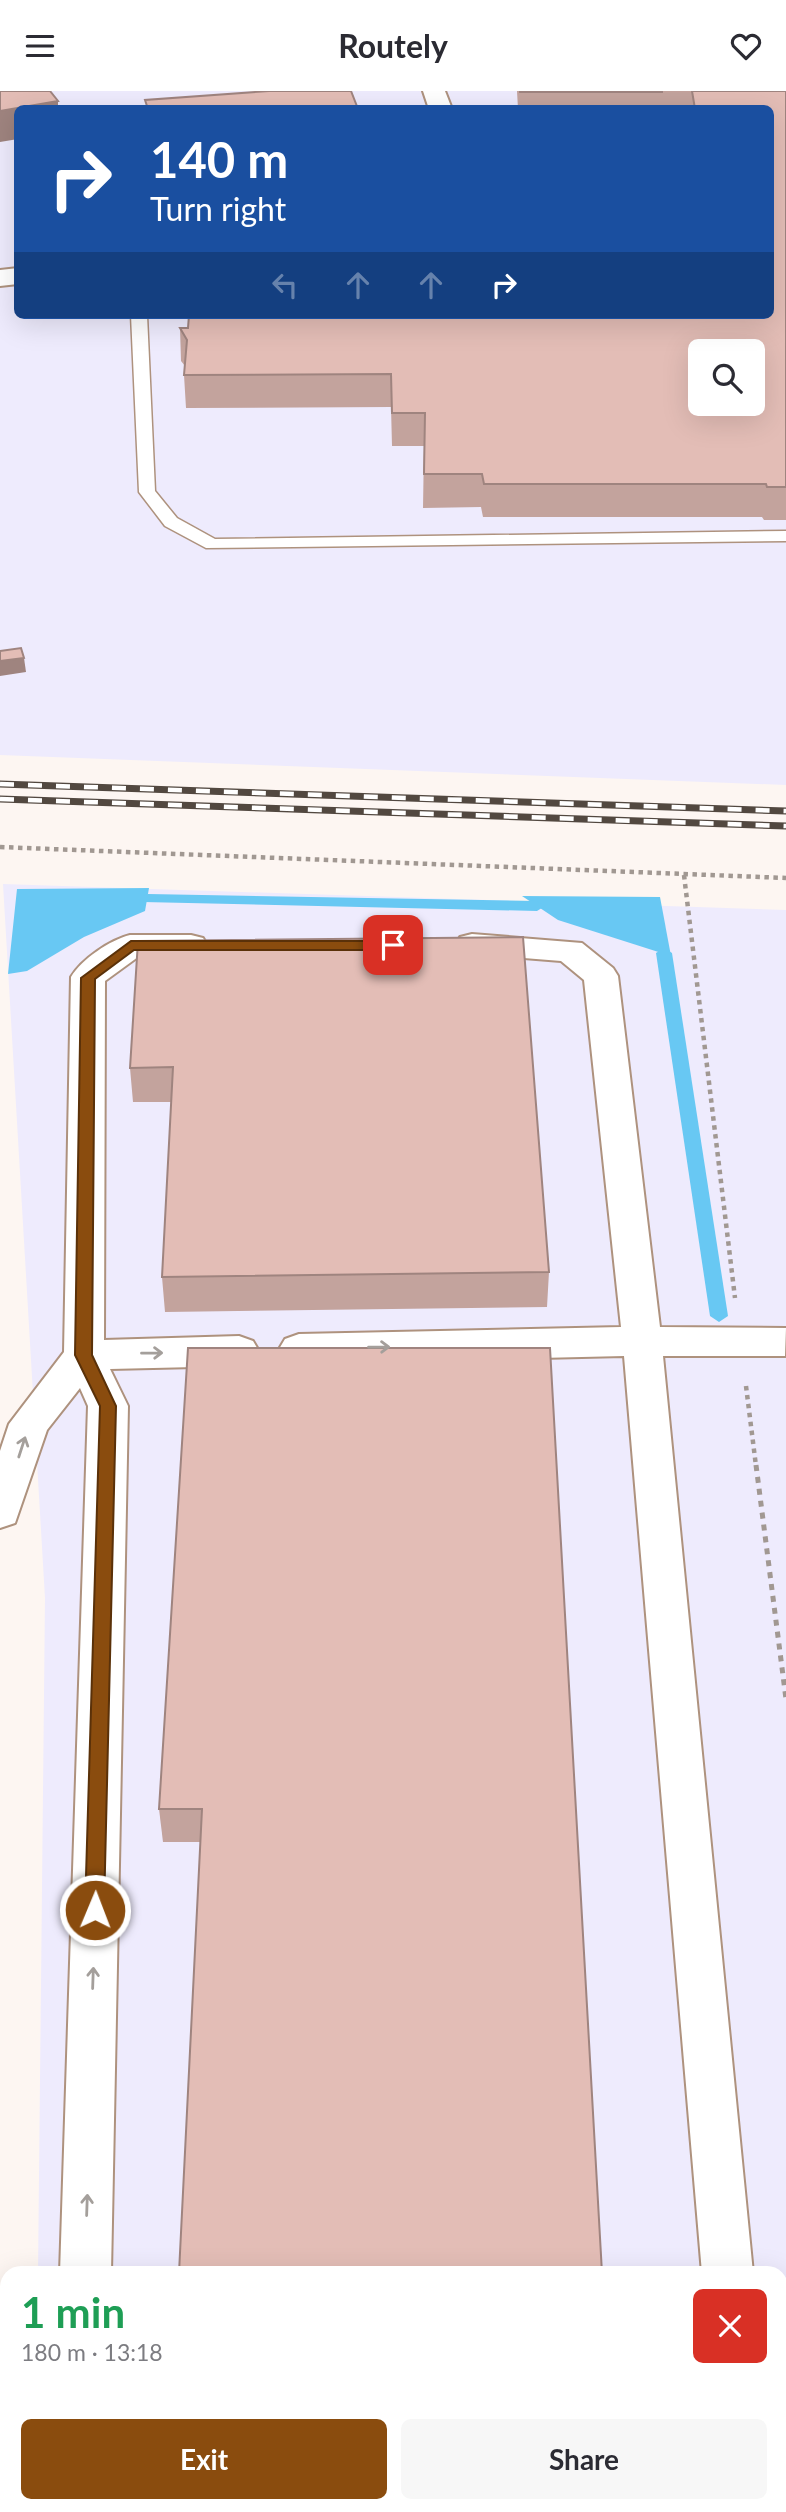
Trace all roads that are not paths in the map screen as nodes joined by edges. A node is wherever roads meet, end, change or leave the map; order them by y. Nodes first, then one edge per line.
1 (139, 319) edge
2 (786, 537) edge
3 (430, 945) edge
4 (226, 946) edge
5 (642, 1341) junction
6 (785, 1342) edge
7 (83, 1355) junction
8 (0, 1512) edge
9 (85, 2266) edge
10 (728, 2266) edge

1 - 2 lane
3 - 5 street
4 - 7 street
5 - 6 street
7 -> 5 street
5 - 10 street
8 -> 7 street
9 -> 7 street

